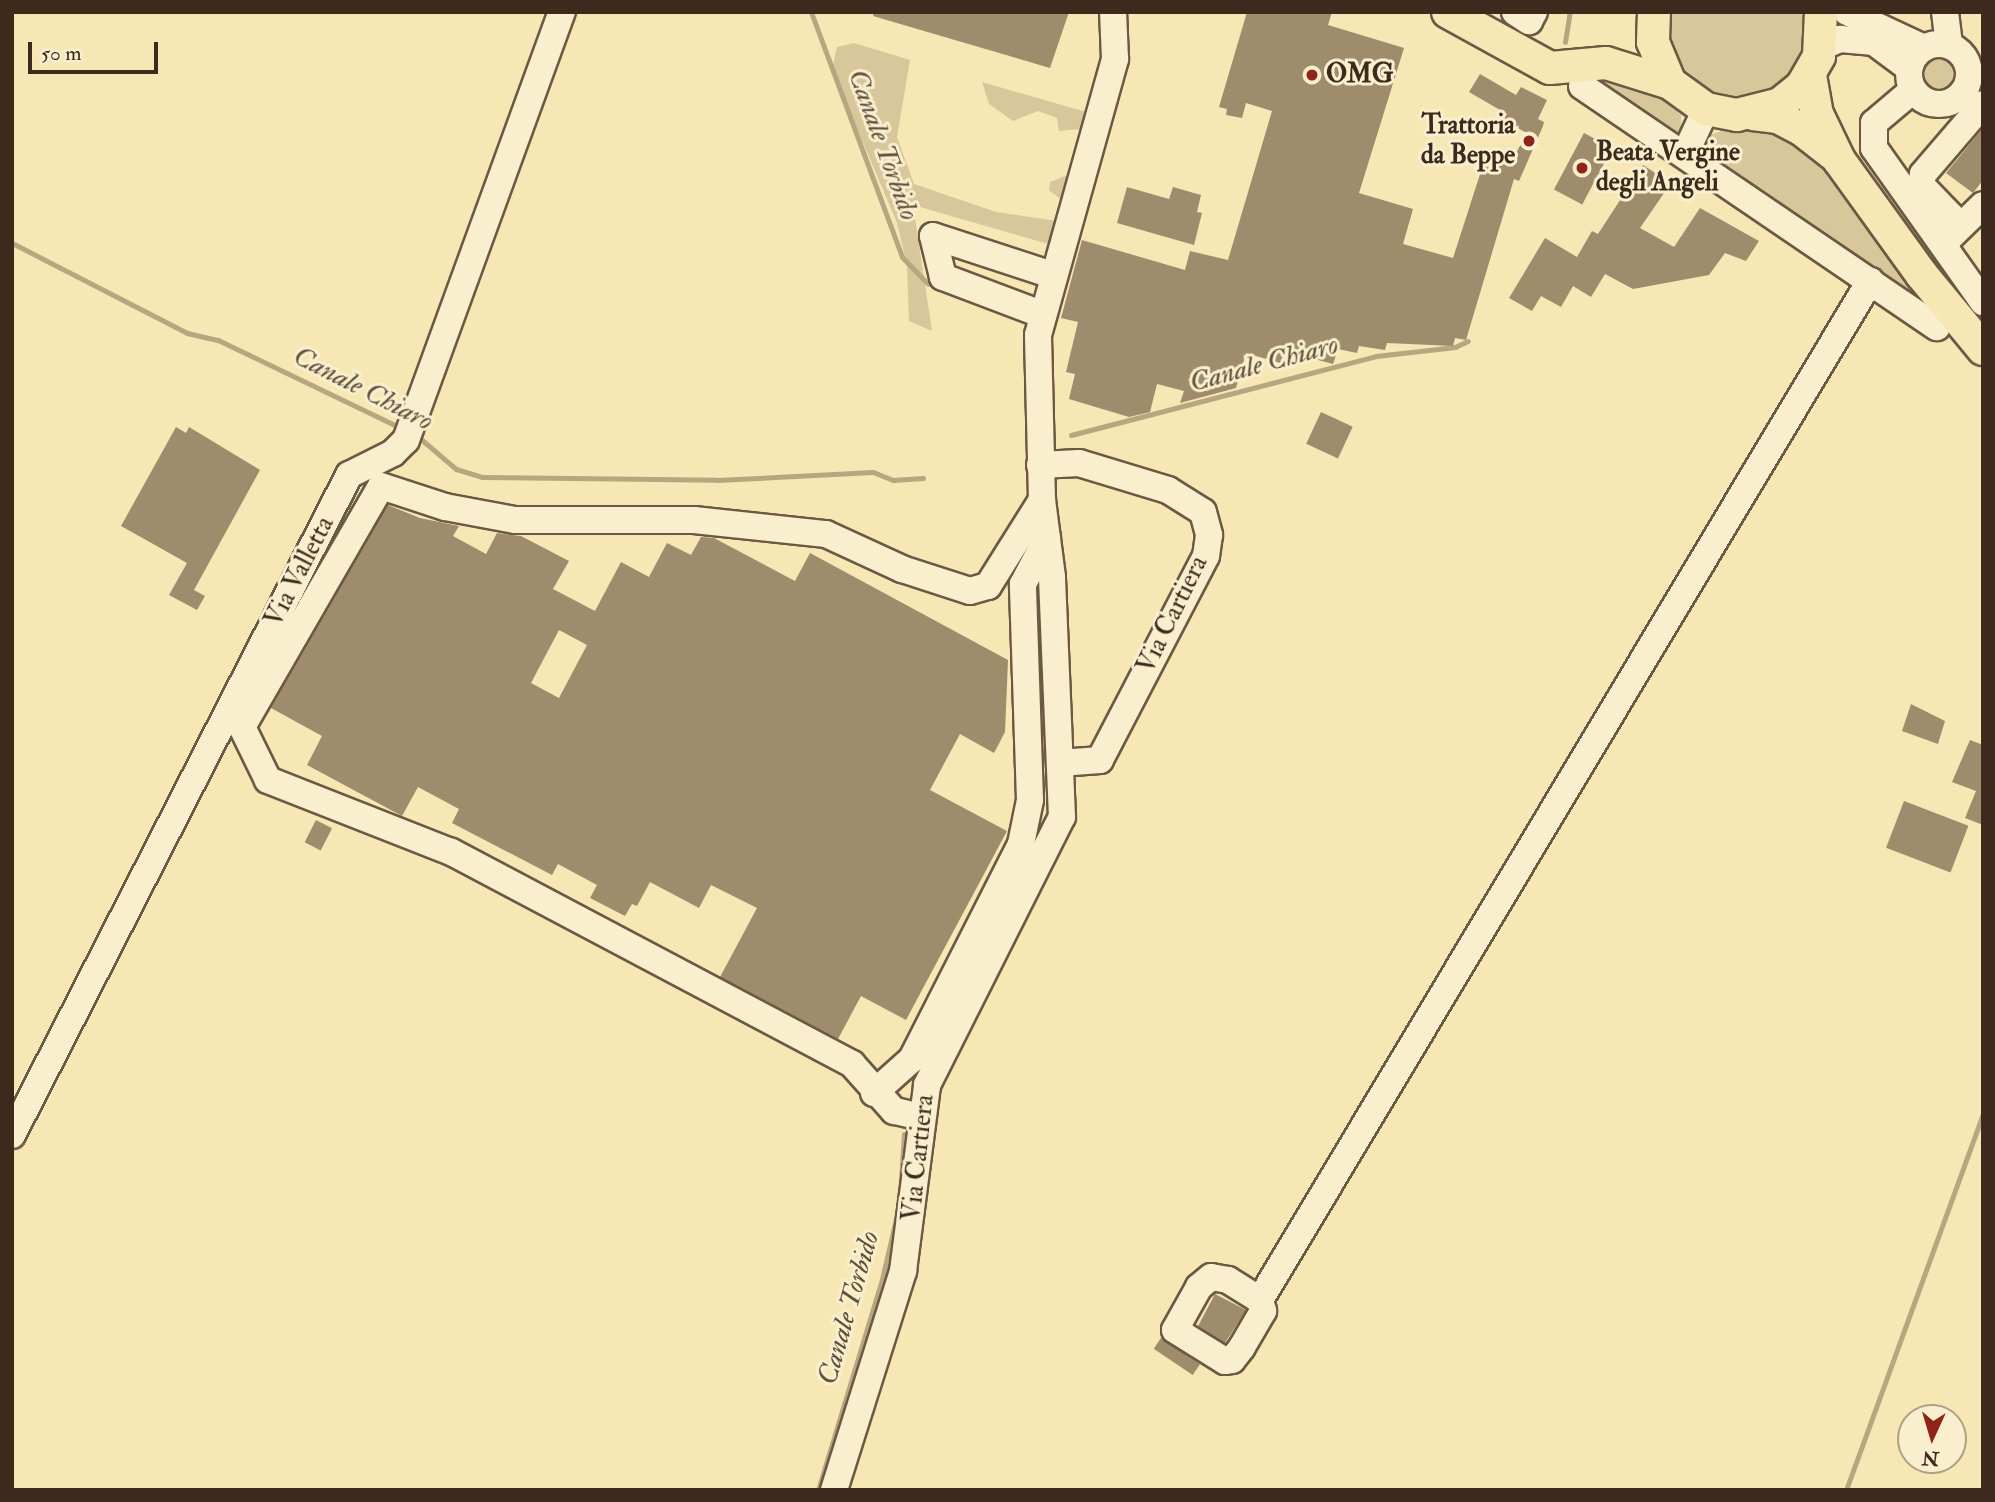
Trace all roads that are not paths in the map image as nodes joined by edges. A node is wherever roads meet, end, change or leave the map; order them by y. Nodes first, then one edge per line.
1 (562, 12) edge
2 (1113, 12) edge
3 (1448, 12) edge
4 (1515, 12) edge
5 (1534, 12) edge
6 (1821, 12) edge
7 (1847, 12) edge
8 (1933, 12) edge
9 (1945, 12) edge
10 (1653, 20) edge
11 (1815, 61) junction
12 (1606, 62) junction
13 (1952, 62) edge
14 (1566, 74) junction
15 (1670, 83) junction
16 (1983, 104) edge
17 (1706, 109) junction
18 (1753, 114) junction
19 (1685, 154) junction
20 (1839, 160) junction
21 (1983, 191) edge
22 (1983, 205) edge
23 (1951, 236) junction
24 (1041, 271) junction
25 (1870, 281) junction
26 (1983, 302) edge
27 (1030, 310) junction
28 (1937, 327) dead end
29 (1983, 349) edge
30 (1040, 464) junction
31 (1042, 500) junction
32 (1047, 538) junction
33 (1060, 763) junction
34 (874, 1093) junction
35 (921, 1117) junction
36 (12, 1135) edge
37 (1260, 1300) dead end
38 (834, 1490) edge

1 - 36 street, Via Valletta
2 - 24 street, Via Cartiera
3 - 14 main road
4 - 5 street
6 - 11 main road
7 - 13 street
8 - 13 street
9 - 13 street
10 - 12 main road
10 - 15 main road
11 - 13 street
11 - 18 main road
11 - 20 main road
12 - 14 main road
12 - 15 main road
13 - 23 street
14 - 19 street
15 - 17 main road
16 - 23 street
17 - 18 main road
17 - 19 street
18 - 20 main road
19 - 25 street
20 - 29 main road
21 - 23 street
22 - 23 street
23 - 26 street
24 - 27 street, Via Cartiera
24 - 27 street
25 - 28 street
25 - 37 street
27 - 30 street, Via Cartiera
30 - 31 street, Via Cartiera
30 - 33 street, Via Cartiera
31 - 32 street, Via Cartiera
31 - 34 street
32 - 33 street, Via Cartiera
32 - 34 street
33 - 35 street, Via Cartiera
34 - 35 street
35 - 38 street, Via Cartiera

